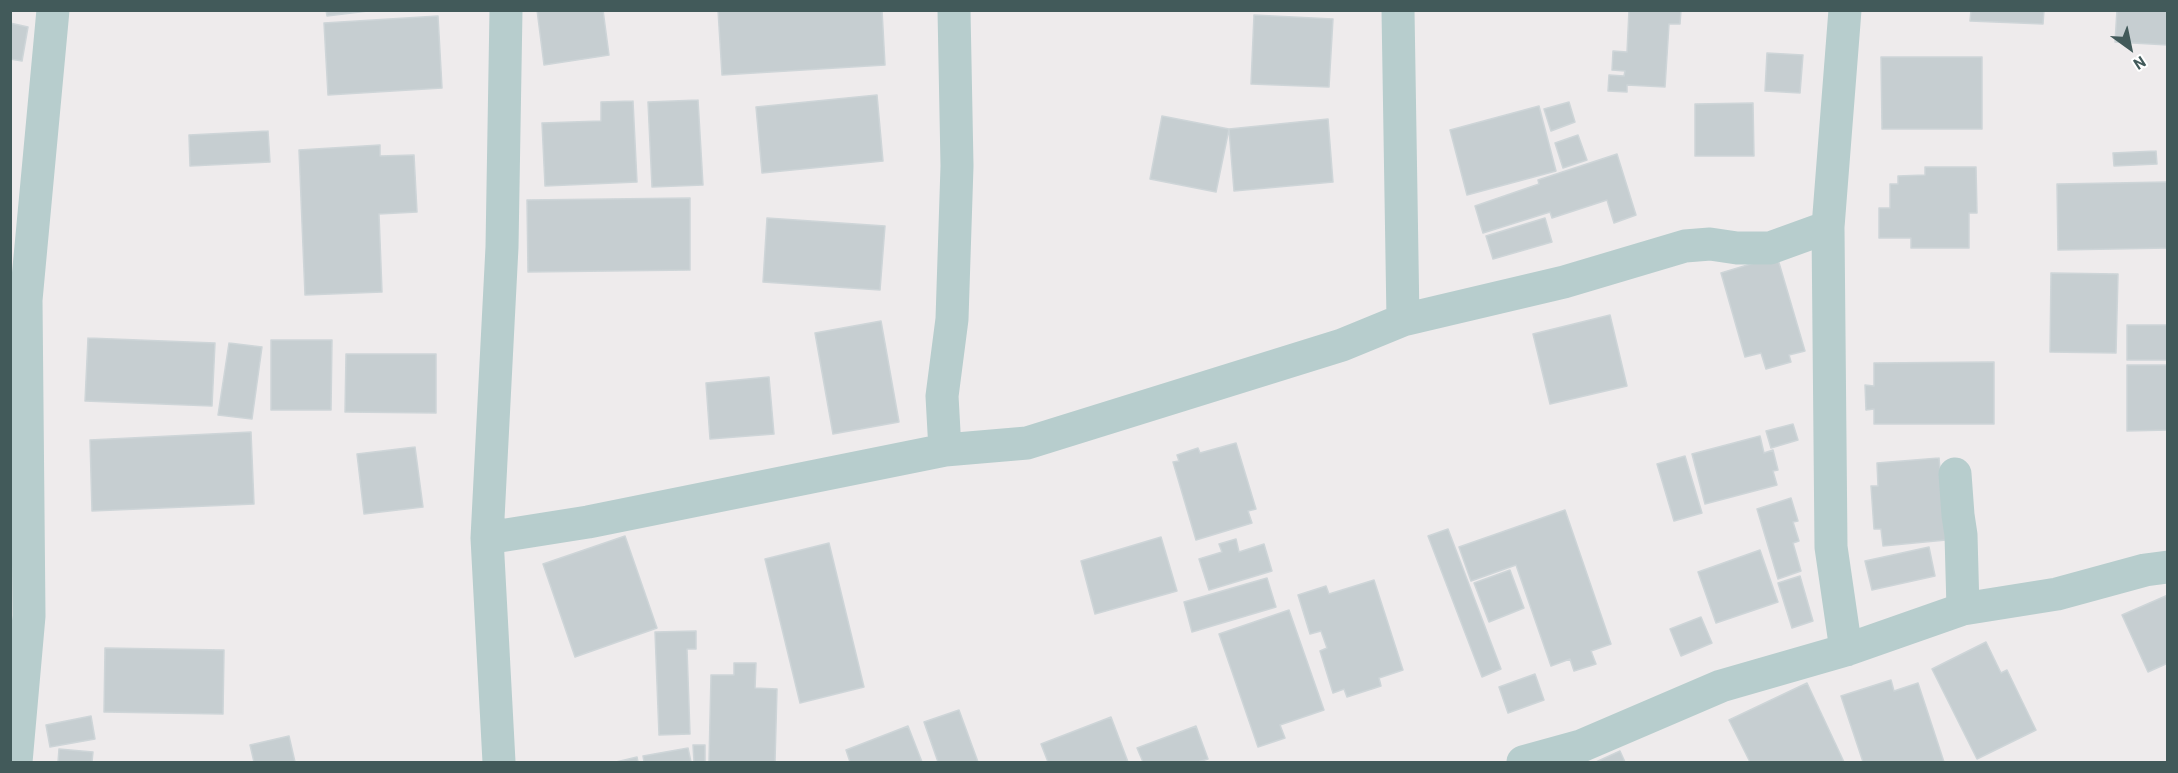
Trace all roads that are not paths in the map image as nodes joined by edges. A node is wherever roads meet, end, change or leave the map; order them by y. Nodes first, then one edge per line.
1 (53, 10) edge
2 (506, 10) edge
3 (954, 10) edge
4 (1398, 10) edge
5 (1845, 10) edge
6 (1828, 227) junction
7 (18, 301) edge
8 (1404, 320) junction
9 (945, 450) junction
10 (1955, 474) dead end
11 (487, 538) junction
12 (2168, 567) edge
13 (1963, 609) junction
14 (1846, 650) junction
15 (16, 762) edge
16 (499, 762) edge
17 (1523, 762) edge

1 - 7 street
2 - 11 street
3 - 9 street
4 - 8 street
5 - 6 street
6 - 8 street
6 - 14 street
7 - 15 street
8 - 9 street
9 - 11 street
10 - 13 street
11 - 16 street
12 - 13 street
13 - 14 street
14 - 17 street

